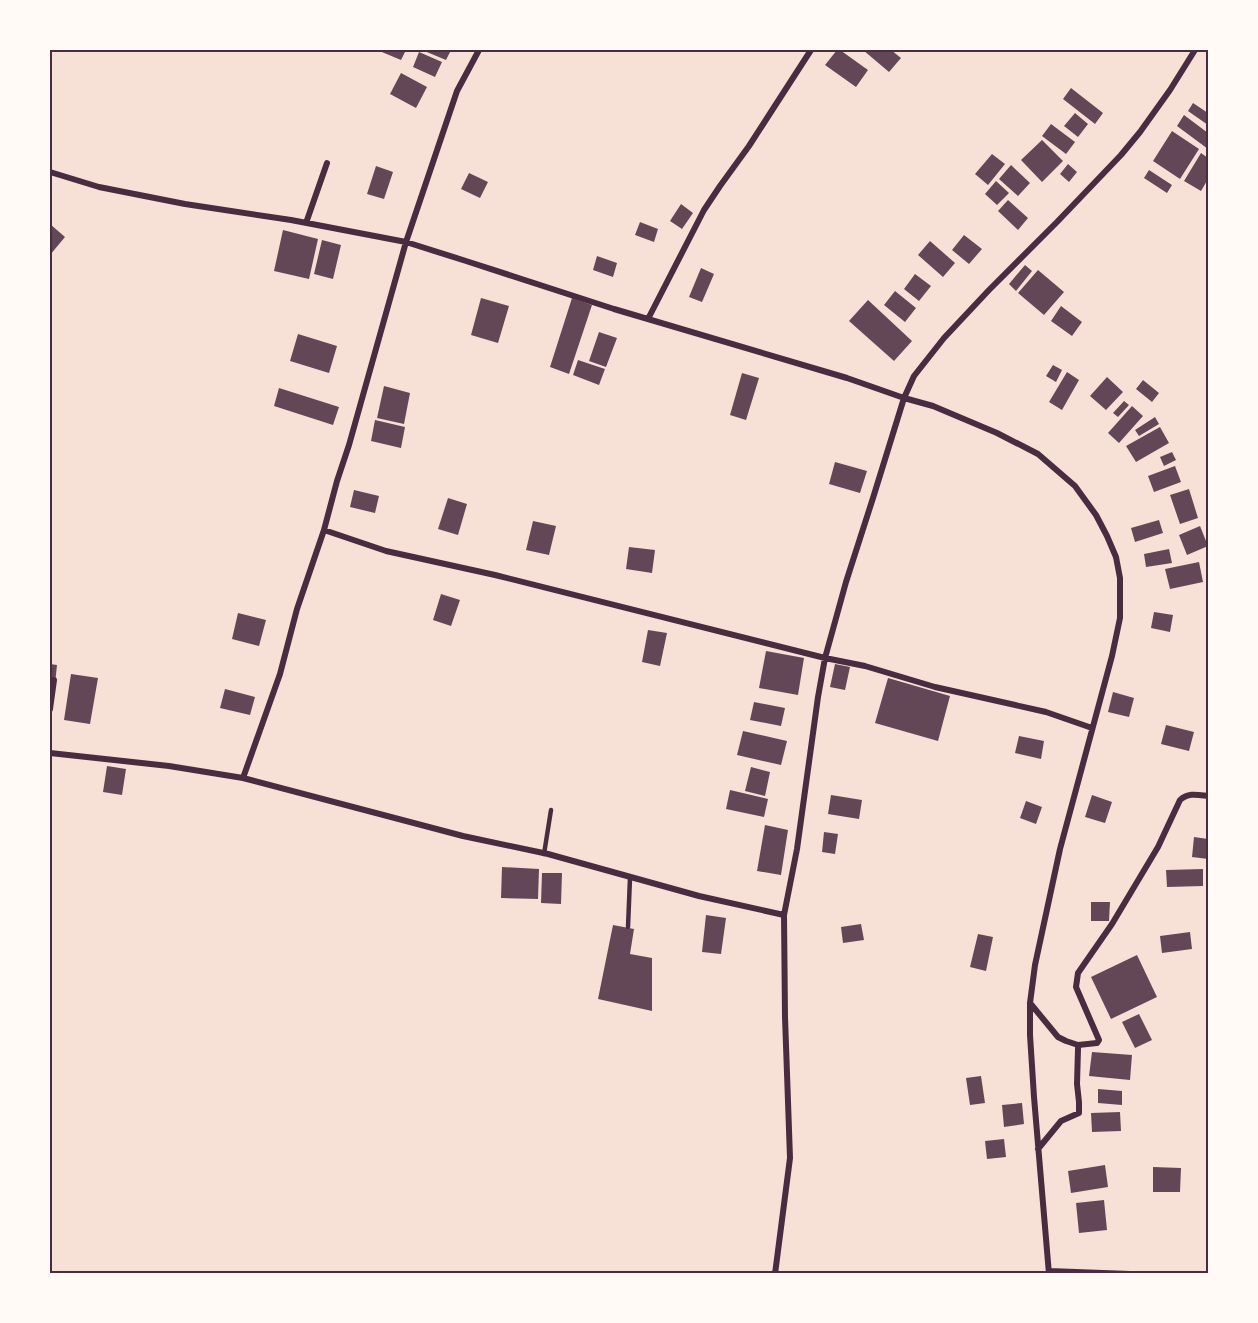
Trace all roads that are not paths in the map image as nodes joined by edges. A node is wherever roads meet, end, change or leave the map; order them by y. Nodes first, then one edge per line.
1 (479, 50) edge
2 (811, 50) edge
3 (1195, 50) edge
4 (327, 163) dead end
5 (50, 172) edge
6 (306, 223) junction
7 (406, 242) junction
8 (648, 319) junction
9 (904, 398) junction
10 (324, 530) junction
11 (825, 658) junction
12 (54, 680) dead end
13 (50, 709) edge
14 (1092, 728) junction
15 (50, 753) edge
16 (243, 778) junction
17 (1209, 796) edge
18 (551, 810) dead end
19 (544, 854) junction
20 (630, 878) junction
21 (784, 915) junction
22 (628, 927) dead end
23 (1030, 1003) junction
24 (1078, 1045) junction
25 (1038, 1149) junction
26 (1048, 1272) edge
27 (776, 1274) edge
28 (1130, 1274) edge

1 - 7 street
2 - 8 street
3 - 9 street
4 - 6 street
5 - 6 street
6 - 7 street
7 - 8 street
7 - 10 street
8 - 9 street
9 - 11 street
9 - 14 street
10 - 11 street
10 - 16 street
11 - 14 street
11 - 21 street
12 - 13 street
14 - 23 street
15 - 16 street
16 - 19 street
17 - 24 street
18 - 19 lane
19 - 20 street
20 - 21 street
20 - 22 lane
21 - 27 street
23 - 24 street
23 - 25 street
24 - 25 street
25 - 26 street
26 - 28 street

